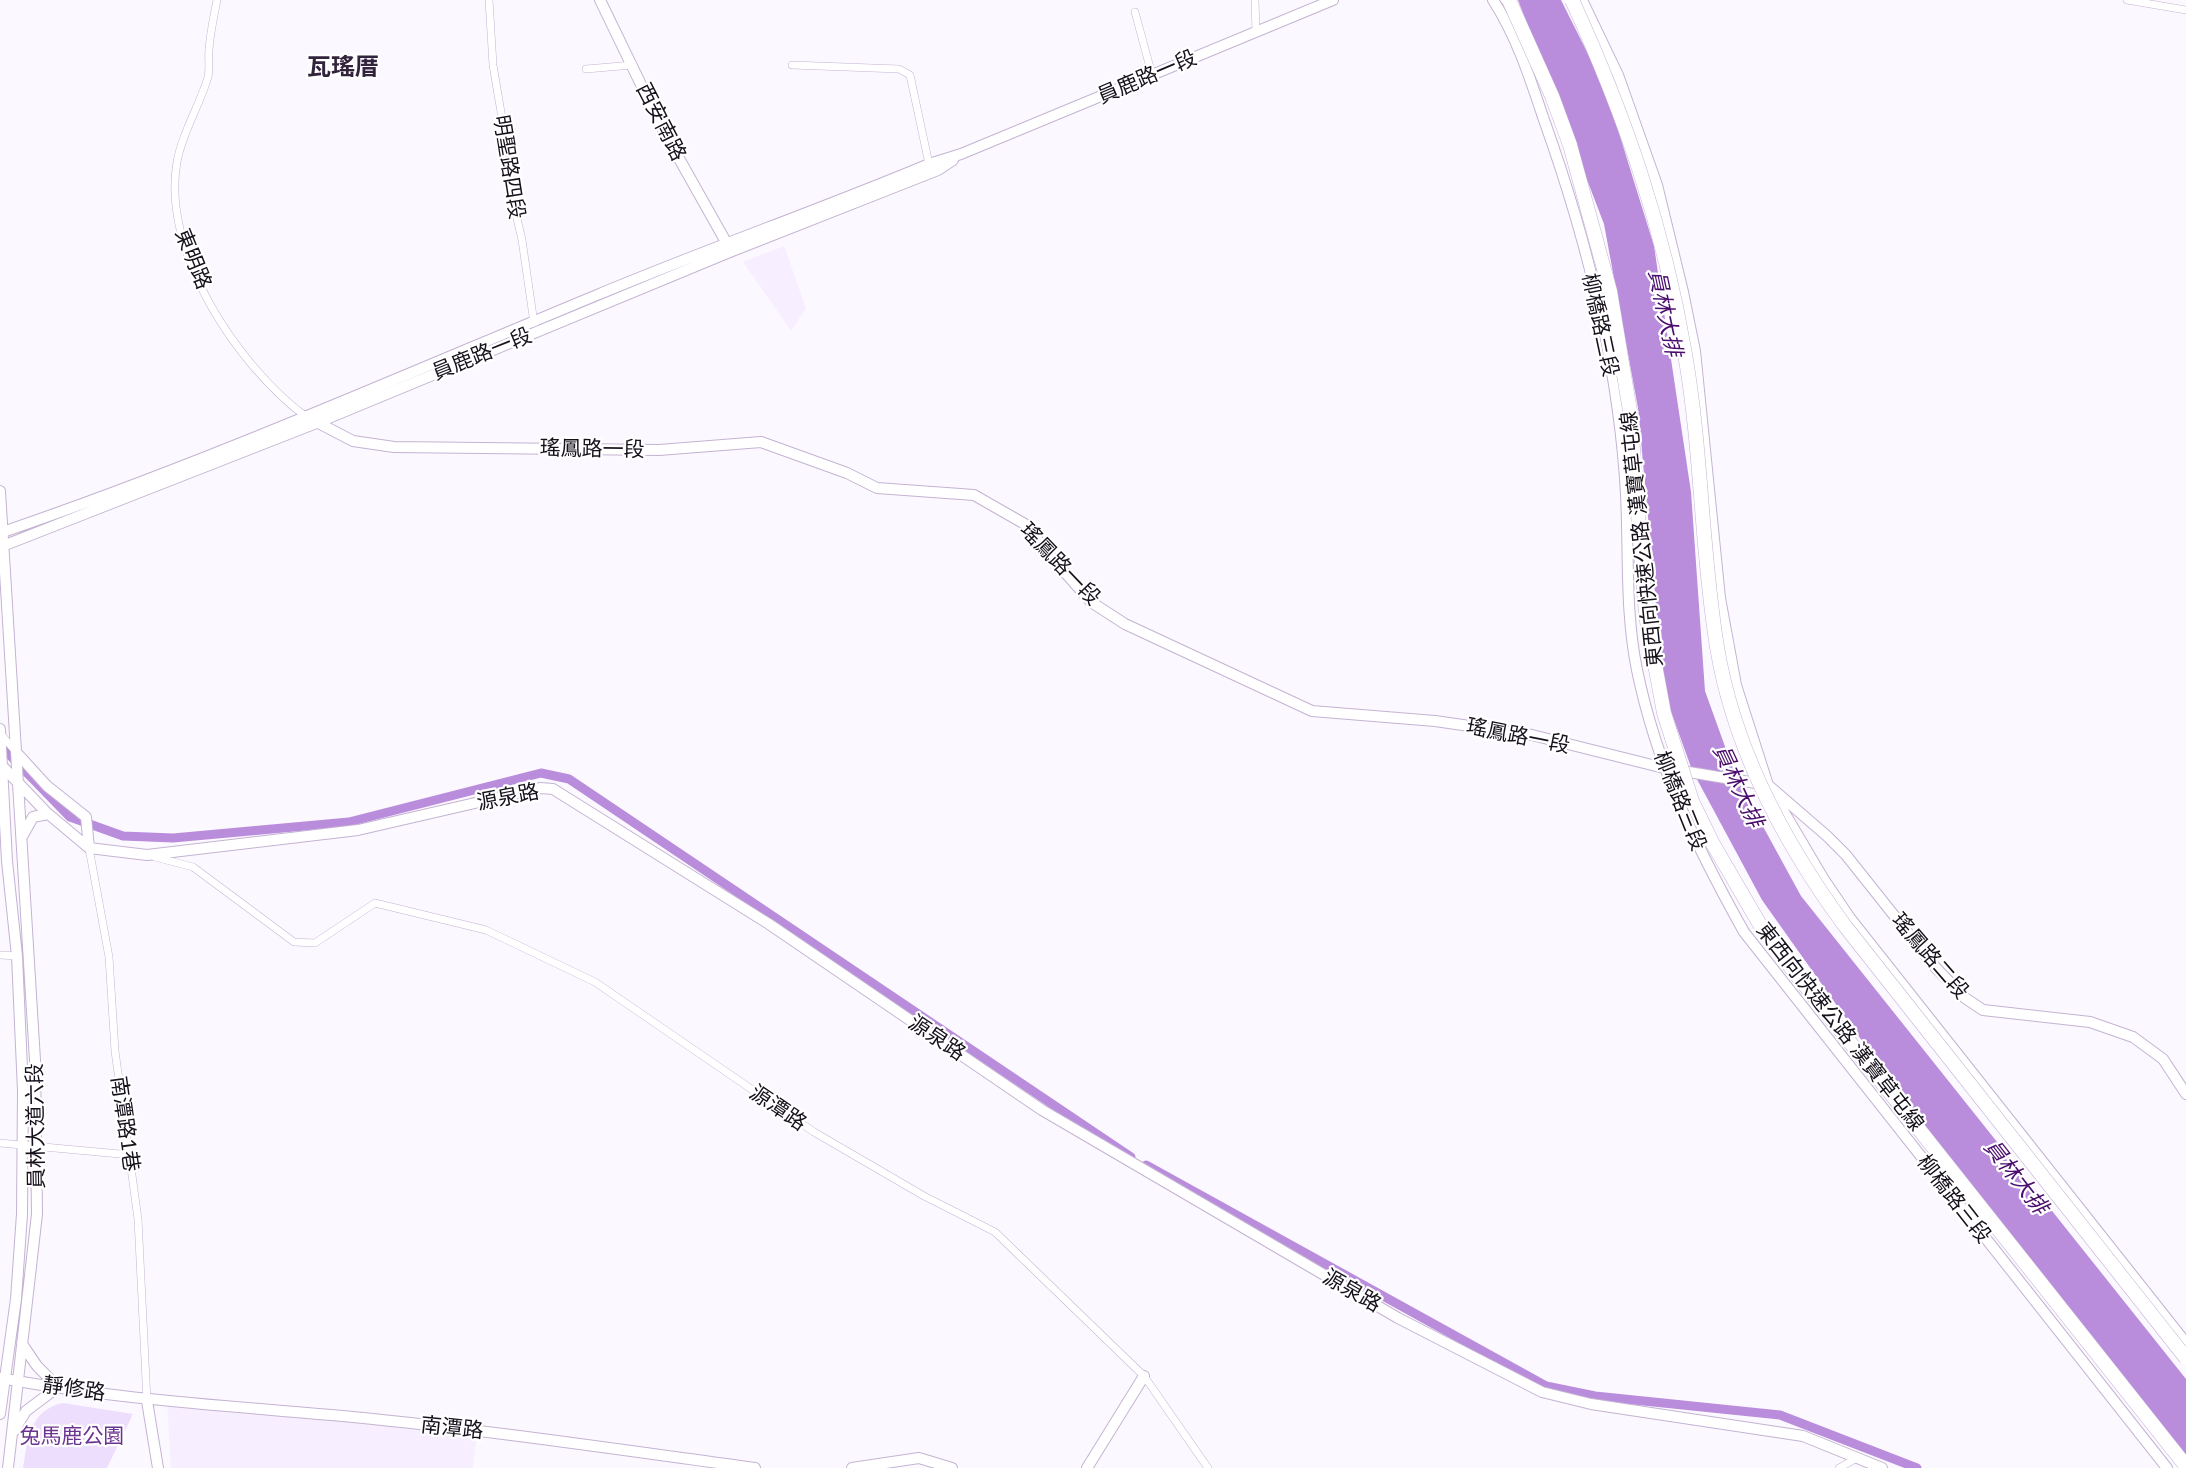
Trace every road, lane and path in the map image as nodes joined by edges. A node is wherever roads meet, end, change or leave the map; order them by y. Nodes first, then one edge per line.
1 (216, 0) edge
2 (489, 0) edge
3 (600, 0) edge
4 (1255, 0) edge
5 (1333, 0) edge
6 (1494, 0) edge
7 (1509, 0) edge
8 (1572, 0) edge
9 (1582, 0) edge
10 (2127, 0) edge
11 (2186, 10) edge
12 (1135, 12) dead end
13 (1256, 32) junction
14 (633, 65) junction
15 (792, 65) dead end
16 (586, 69) dead end
17 (1152, 75) junction
18 (961, 154) junction
19 (929, 164) junction
20 (726, 242) junction
21 (535, 327) junction
22 (305, 416) junction
23 (319, 422) junction
24 (0, 491) edge
25 (1, 533) edge
26 (1, 547) edge
27 (0, 732) edge
28 (16, 752) junction
29 (2, 766) edge
30 (1664, 768) junction
31 (18, 783) junction
32 (1768, 785) junction
33 (48, 814) junction
34 (22, 841) junction
35 (89, 848) junction
36 (147, 855) junction
37 (0, 955) edge
38 (17, 956) junction
39 (2186, 1094) edge
40 (0, 1143) edge
41 (22, 1145) junction
42 (37, 1147) junction
43 (131, 1155) junction
44 (2186, 1343) edge
45 (22, 1344) junction
46 (2186, 1358) edge
47 (1144, 1376) junction
48 (2, 1379) edge
49 (17, 1381) junction
50 (58, 1387) junction
51 (147, 1401) junction
52 (0, 1414) edge
53 (11, 1438) junction
54 (1857, 1458) junction
55 (913, 1464) edge
56 (2186, 1466) edge
57 (8, 1468) edge
58 (158, 1468) edge
59 (755, 1468) edge
60 (852, 1468) edge
61 (952, 1468) edge
62 (1087, 1468) edge
63 (1208, 1468) edge
64 (1839, 1468) edge
65 (1882, 1468) edge
66 (2167, 1468) edge

1 - 22 street, 東明路
2 - 21 street, 明聖路四段
3 - 14 main road, 西安南路
4 - 13 street
5 - 13 main road, 員鹿路一段
6 - 30 main road, 柳橋路三段
7 - 56 highway, 東西向快速公路 漢寶草屯線, bridge
8 - 46 highway, bridge
9 - 32 main road
10 - 11 street
12 - 17 street
13 - 17 main road, 員鹿路一段
14 - 16 street
14 - 20 main road, 西安南路
15 - 19 street
17 - 18 main road, 員鹿路一段
18 - 19 main road, 員鹿路一段
18 - 21 main road, 員鹿路一段
19 - 20 main road, 員鹿路一段
20 - 21 main road, 員鹿路一段
21 - 22 main road, 員鹿路一段
21 - 23 main road, 員鹿路一段
22 - 23 main road, 瑤鳳路一段
22 - 25 main road, 員鹿路一段
23 - 26 main road, 員鹿路一段
23 - 30 main road, 瑤鳳路一段
24 - 25 main road, 員林大道六段
25 - 26 main road, 員林大道六段
26 - 28 main road, 員林大道六段
27 - 28 street
27 - 29 main road, 員林大道六段
28 - 31 main road, 員林大道六段
28 - 35 main road
29 - 31 main road
29 - 38 main road, 員林大道六段
30 - 32 main road, 瑤鳳路一段
30 - 66 main road, 柳橋路三段
31 - 33 main road
31 - 34 main road, 員林大道六段
32 - 39 main road, 瑤鳳路二段
32 - 44 main road
33 - 34 main road
33 - 35 main road
34 - 42 main road, 員林大道六段
35 - 36 main road, 源泉路
35 - 43 street, 南潭路1巷
36 - 47 street, 源潭路
36 - 54 main road, 源泉路
37 - 38 street
38 - 41 main road, 員林大道六段
40 - 41 street
41 - 42 street
41 - 48 main road, 員林大道六段
42 - 43 street
42 - 45 main road, 員林大道六段
43 - 51 street, 南潭路1巷
45 - 49 main road, 員林大道六段
45 - 50 main road
47 - 62 main road
47 - 63 street, 源潭路
48 - 49 main road, 靜修路
48 - 52 main road, 員林大道六段
49 - 50 main road, 靜修路
49 - 53 main road, 員林大道六段
50 - 51 main road, 靜修路
50 - 53 main road
51 - 58 main road
51 - 59 main road, 南潭路
53 - 57 main road, 員林大道六段
54 - 64 street
54 - 65 main road, 源泉路
55 - 60 main road
55 - 61 main road

